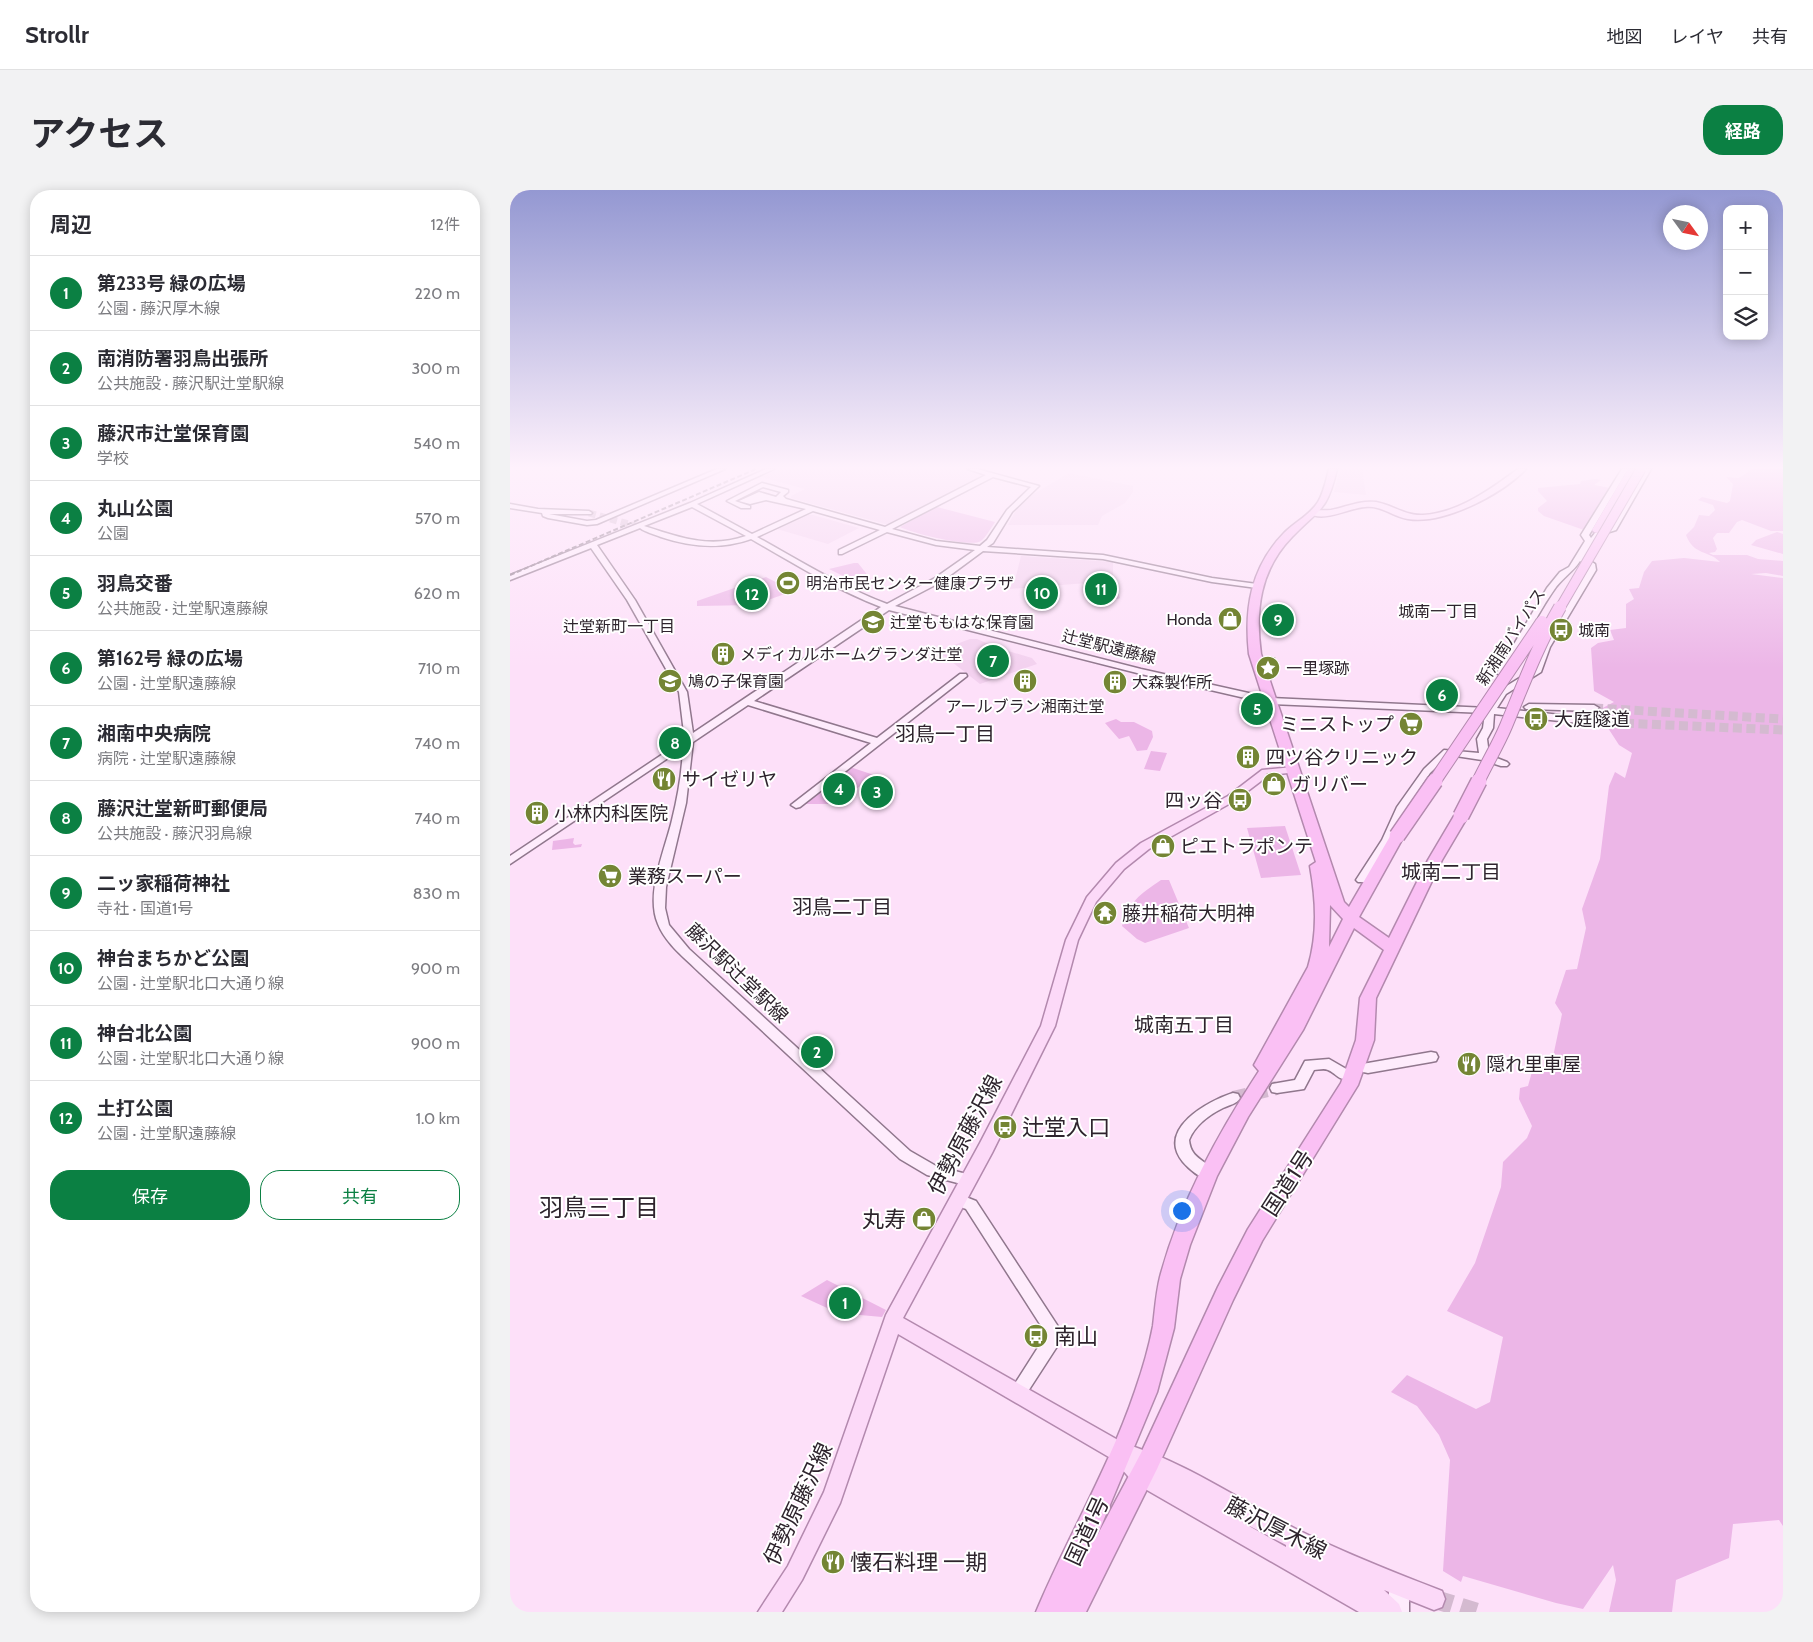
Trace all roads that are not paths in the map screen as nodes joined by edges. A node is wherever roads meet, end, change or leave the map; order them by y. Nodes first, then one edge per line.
1 (613, 535) edge
2 (669, 535) edge
3 (875, 535) edge
4 (907, 535) edge
5 (994, 535) edge
6 (1290, 535) edge
7 (1586, 535) edge
8 (1593, 535) edge
9 (1595, 535) edge
10 (1602, 535) edge
11 (753, 536) joint
12 (592, 544) junction
13 (981, 550) junction
14 (842, 552) dead end
15 (510, 578) edge
16 (1257, 586) junction
17 (891, 606) junction
18 (963, 676) dead end
19 (1503, 692) junction
20 (1270, 698) junction
21 (746, 701) junction
22 (1594, 708) tunnel mouth
23 (1493, 709) junction
24 (1598, 722) tunnel mouth
25 (688, 740) junction
26 (879, 742) junction
27 (1484, 757) junction
28 (1504, 764) dead end
29 (1293, 770) junction
30 (796, 805) dead end
31 (1317, 846) junction
32 (510, 862) edge
33 (1362, 880) dead end
34 (1333, 889) junction
35 (1362, 897) junction
36 (1351, 918) junction
37 (1392, 947) junction
38 (1431, 1057) dead end
39 (1368, 1068) dead end
40 (1343, 1074) dead end
41 (1277, 1088) tunnel mouth
42 (1238, 1105) junction
43 (1208, 1174) junction
44 (969, 1180) junction
45 (958, 1200) junction
46 (892, 1321) junction
47 (1016, 1393) junction
48 (1121, 1453) junction
49 (1145, 1468) junction
50 (1250, 1517) junction
51 (1399, 1586) junction
52 (1434, 1599) tunnel mouth
53 (769, 1612) edge
54 (1049, 1612) edge
55 (1072, 1612) edge
56 (1380, 1612) edge
57 (1391, 1612) edge
58 (1399, 1612) edge

1 - 12 street
2 - 11 street
3 - 14 street
4 - 13 street
5 - 13 street
6 - 16 highway, 国道1号
7 - 19 street
8 - 35 highway, 新湘南バイパス, bridge
9 - 19 street
10 - 37 highway, 新湘南バイパス, bridge
11 - 17 street, 辻堂駅遠藤線
12 - 15 street
12 - 25 street, 藤沢駅辻堂駅線
13 - 16 street
13 - 17 street
16 - 20 highway, 国道1号
17 - 20 street, 辻堂駅遠藤線
17 - 21 street
18 - 26 street
19 - 23 street
20 - 23 street, 辻堂駅遠藤線
20 - 29 highway, 国道1号
21 - 25 street
21 - 26 street
22 - 23 street, 辻堂駅遠藤線
23 - 24 street, 辻堂駅遠藤線
23 - 27 street
25 - 32 street
25 - 44 street, 藤沢駅辻堂駅線
26 - 30 street
27 - 28 street
27 - 33 street
29 - 31 highway, 国道1号
29 - 44 main road, 伊勢原藤沢線
31 - 34 highway, 国道1号
31 - 42 highway, 国道1号
34 - 35 highway
34 - 36 highway, 国道1号
35 - 36 highway, 新湘南バイパス
36 - 37 highway, 国道1号
36 - 42 highway, 国道1号
37 - 49 highway, 国道1号
38 - 39 street
40 - 41 street
42 - 43 highway, 国道1号
42 - 43 street
43 - 48 highway, 国道1号
44 - 45 main road, 伊勢原藤沢線
45 - 46 main road, 伊勢原藤沢線
45 - 47 street
46 - 47 main road, 藤沢厚木線
46 - 53 main road, 伊勢原藤沢線
47 - 48 main road, 藤沢厚木線
48 - 49 main road, 藤沢厚木線
48 - 54 highway, 国道1号
49 - 50 main road, 藤沢厚木線
49 - 55 highway, 国道1号
49 - 56 main road, 藤沢厚木線
50 - 51 main road, 藤沢厚木線
50 - 57 main road
51 - 52 main road, 藤沢厚木線
51 - 58 street

